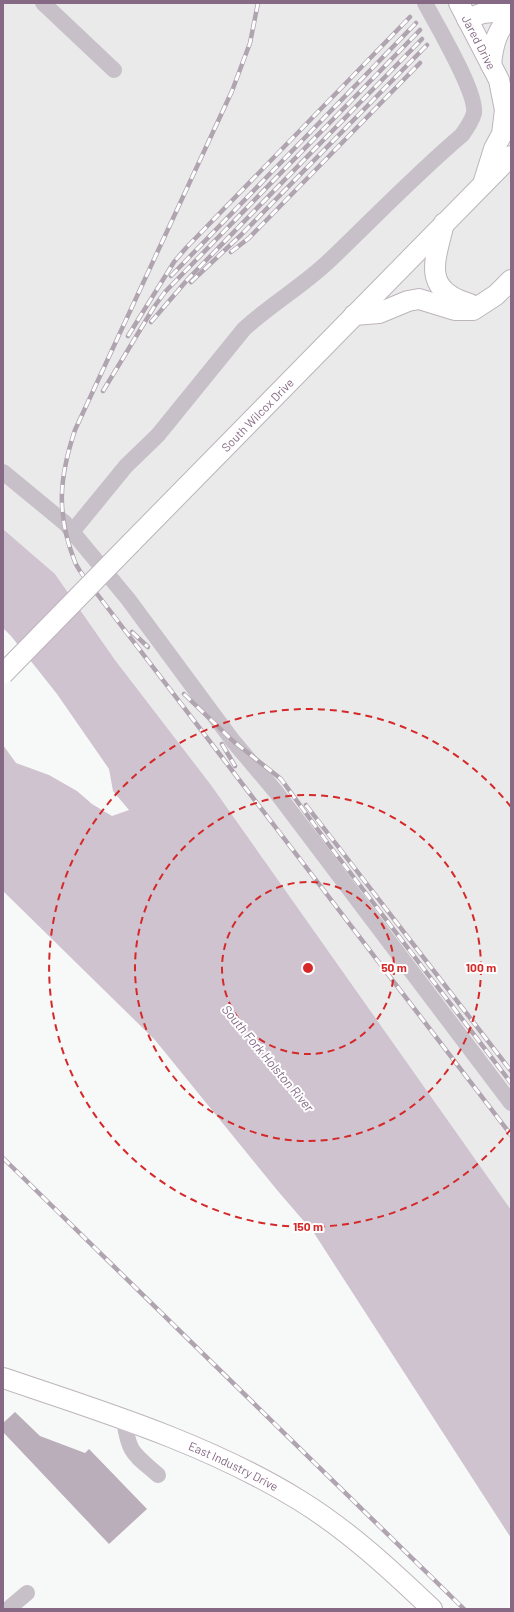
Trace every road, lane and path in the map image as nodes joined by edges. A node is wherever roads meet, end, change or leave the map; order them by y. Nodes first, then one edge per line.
1 (43, 3) edge
2 (425, 3) edge
3 (498, 3) edge
4 (511, 10) edge
5 (463, 11) edge
6 (511, 14) edge
7 (114, 70) dead end
8 (500, 79) edge
9 (511, 156) edge
10 (482, 185) junction
11 (444, 223) junction
12 (511, 280) edge
13 (480, 307) junction
14 (354, 315) junction
15 (3, 472) edge
16 (72, 532) junction
17 (3, 674) edge
18 (511, 1103) edge
19 (3, 1378) edge
20 (124, 1420) junction
21 (158, 1475) dead end
22 (26, 1593) dead end
23 (8, 1609) edge
24 (432, 1609) edge

1 - 7 street
2 - 16 street
3 - 4 main road
4 - 5 main road
5 - 8 main road, Jared Drive
6 - 8 main road
8 - 10 main road
9 - 10 main road, South Wilcox Drive
10 - 11 main road, South Wilcox Drive
11 - 13 main road
11 - 14 main road, South Wilcox Drive
12 - 13 main road
13 - 14 main road
14 - 17 main road, South Wilcox Drive, bridge
15 - 16 street
16 - 18 street
19 - 20 main road, East Industry Drive
20 - 21 street
20 - 24 main road, East Industry Drive
22 - 23 street

